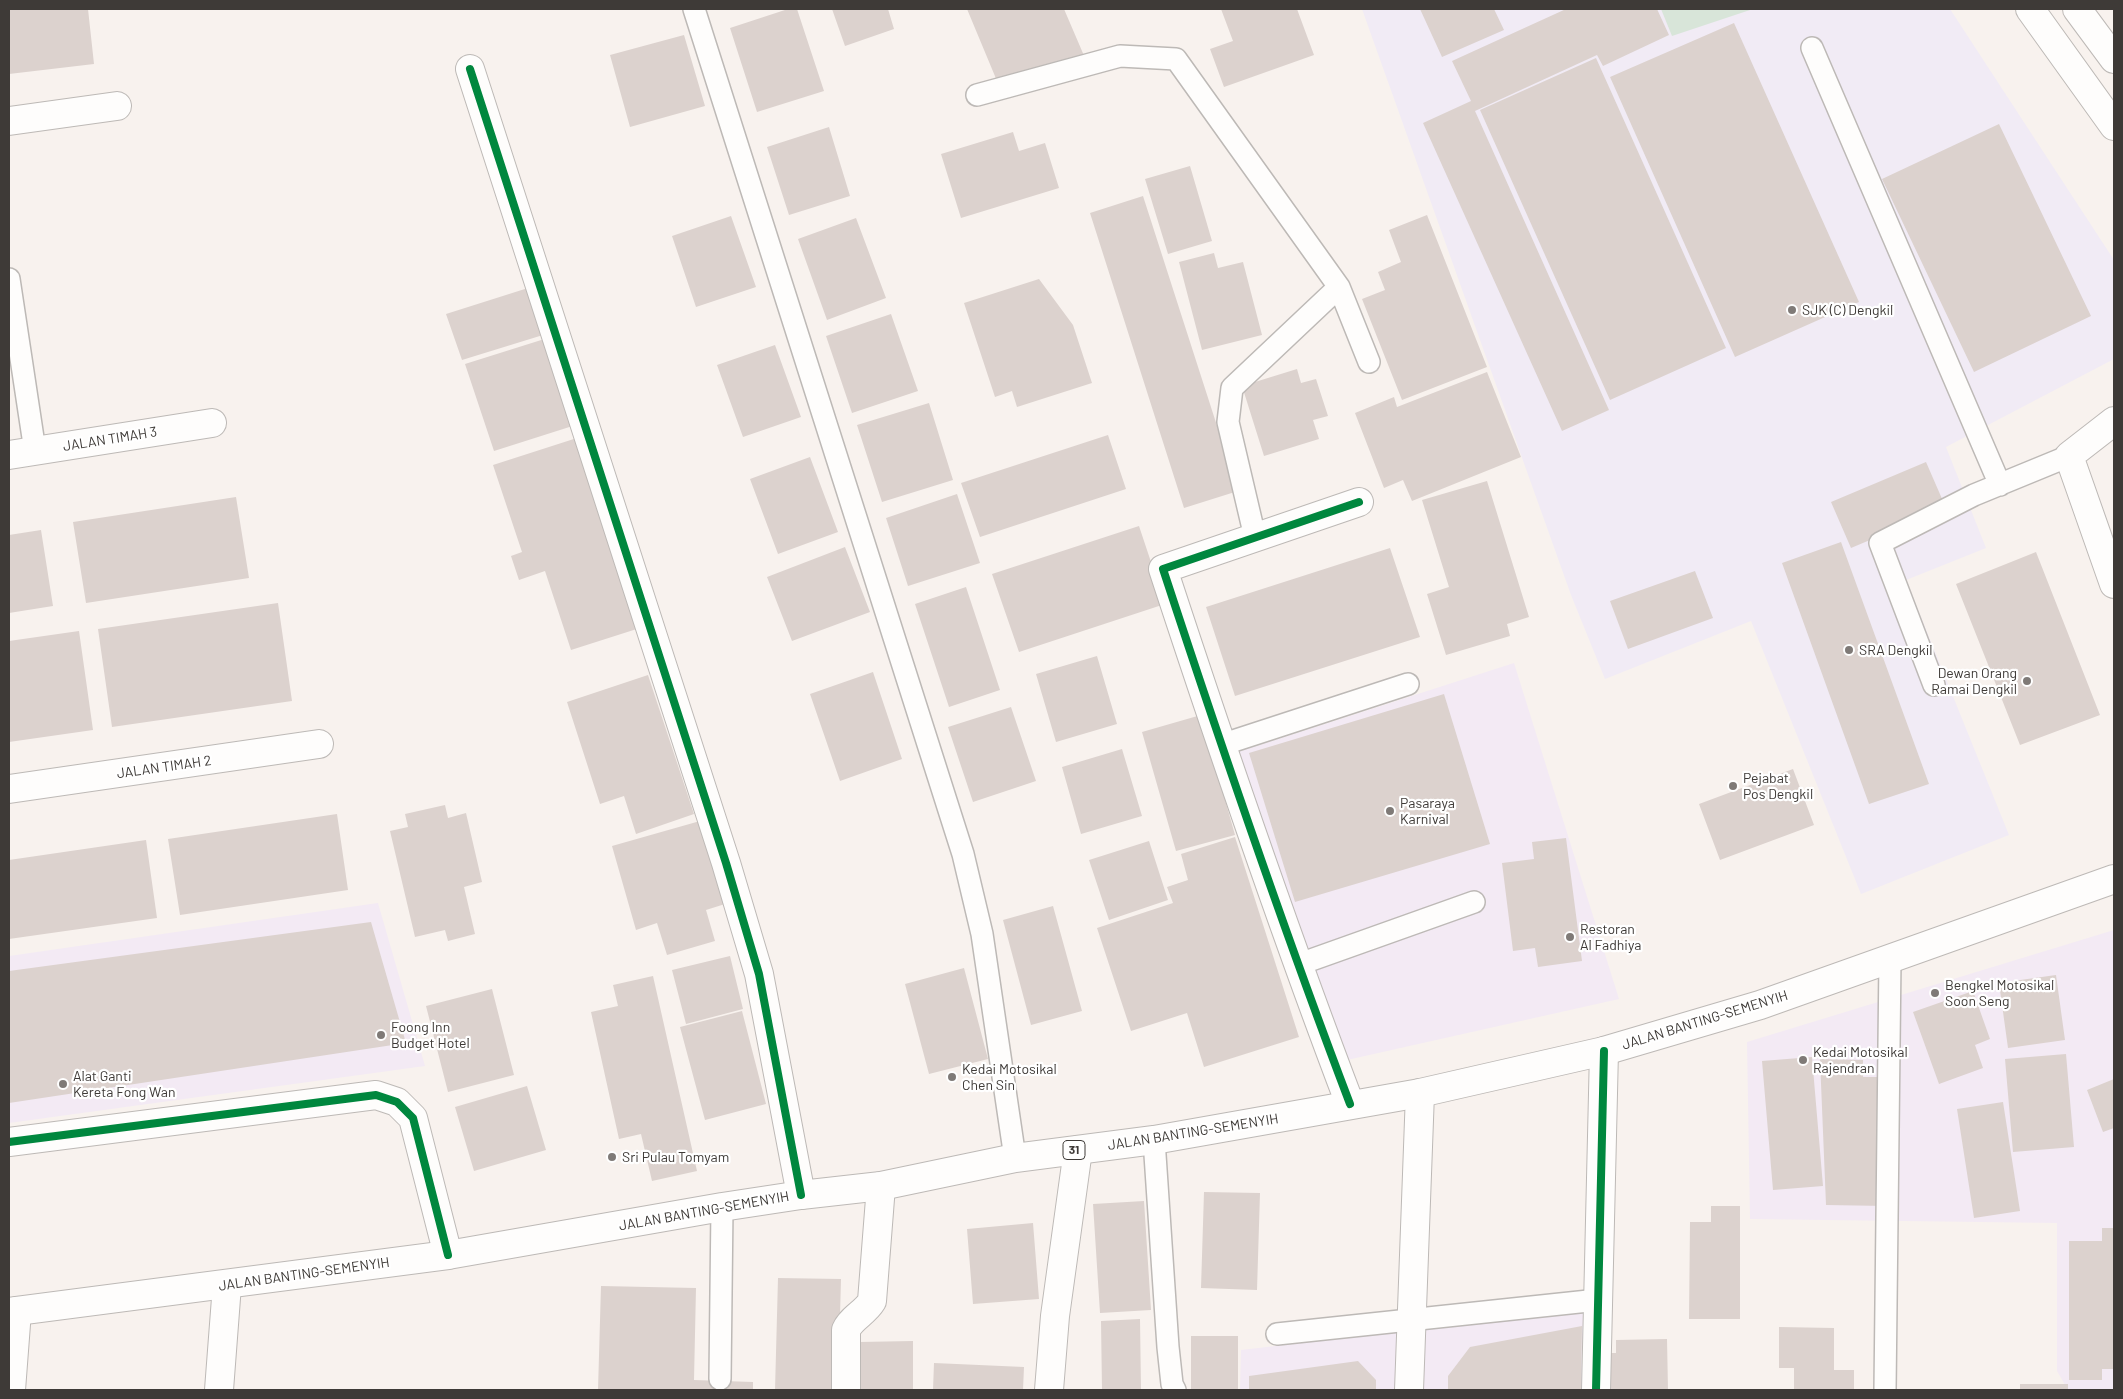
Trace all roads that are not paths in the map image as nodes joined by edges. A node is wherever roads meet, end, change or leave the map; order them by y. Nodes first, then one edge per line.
1 (694, 9) edge
2 (2030, 9) edge
3 (2077, 9) edge
4 (1812, 48) dead end
5 (2114, 59) edge
6 (470, 69) dead end
7 (977, 95) dead end
8 (117, 106) dead end
9 (9, 121) edge
10 (2114, 126) edge
11 (9, 279) edge
12 (1339, 287) junction
13 (1369, 362) dead end
14 (2114, 421) edge
15 (212, 424) dead end
16 (22, 453) edge
17 (2068, 456) junction
18 (2000, 485) junction
19 (1359, 502) dead end
20 (1255, 537) junction
21 (2114, 584) edge
22 (1408, 684) dead end
23 (1934, 685) dead end
24 (319, 744) dead end
25 (1221, 746) junction
26 (9, 789) edge
27 (2114, 879) edge
28 (1474, 902) dead end
29 (1890, 959) junction
30 (1297, 965) junction
31 (1604, 1051) junction
32 (1420, 1093) junction
33 (1350, 1104) junction
34 (1154, 1140) junction
35 (9, 1142) edge
36 (1078, 1150) junction
37 (1015, 1158) junction
38 (881, 1186) junction
39 (801, 1195) junction
40 (722, 1207) junction
41 (448, 1255) junction
42 (227, 1285) junction
43 (1598, 1300) junction
44 (13, 1311) edge
45 (1411, 1320) junction
46 (1277, 1334) dead end
47 (720, 1379) dead end
48 (11, 1390) edge
49 (219, 1390) edge
50 (846, 1390) edge
51 (1049, 1390) edge
52 (1175, 1390) edge
53 (1409, 1390) edge
54 (1596, 1390) edge
55 (1885, 1390) edge

1 - 37 lane
2 - 10 street
3 - 5 street
4 - 18 lane
6 - 39 street
7 - 12 lane
8 - 9 street
11 - 16 lane
12 - 13 lane
12 - 20 lane
14 - 17 street
15 - 16 street, JALAN TIMAH 3
17 - 18 lane
17 - 21 street
18 - 23 lane
19 - 20 street
20 - 25 street
22 - 25 lane
24 - 26 street, JALAN TIMAH 2
25 - 30 street
27 - 29 street, JALAN BANTING-SEMENYIH / 31
28 - 30 lane
29 - 31 street, JALAN BANTING-SEMENYIH / 31
29 - 55 lane
30 - 33 street
31 - 32 street, JALAN BANTING-SEMENYIH / 31
31 - 43 street
32 - 33 street, JALAN BANTING-SEMENYIH / 31
32 - 45 street
33 - 34 street, JALAN BANTING-SEMENYIH / 31
34 - 36 street, JALAN BANTING-SEMENYIH / 31
34 - 52 lane
35 - 41 street
36 - 37 street, JALAN BANTING-SEMENYIH / 31
36 - 51 street
37 - 38 street, JALAN BANTING-SEMENYIH / 31
38 - 39 street, JALAN BANTING-SEMENYIH / 31
38 - 50 street
39 - 40 street, JALAN BANTING-SEMENYIH / 31
40 - 41 street, JALAN BANTING-SEMENYIH / 31
40 - 47 lane
41 - 42 street, JALAN BANTING-SEMENYIH / 31
42 - 44 street, JALAN BANTING-SEMENYIH / 31
42 - 49 street
43 - 45 lane
43 - 54 street
44 - 48 street
45 - 46 lane
45 - 53 street

